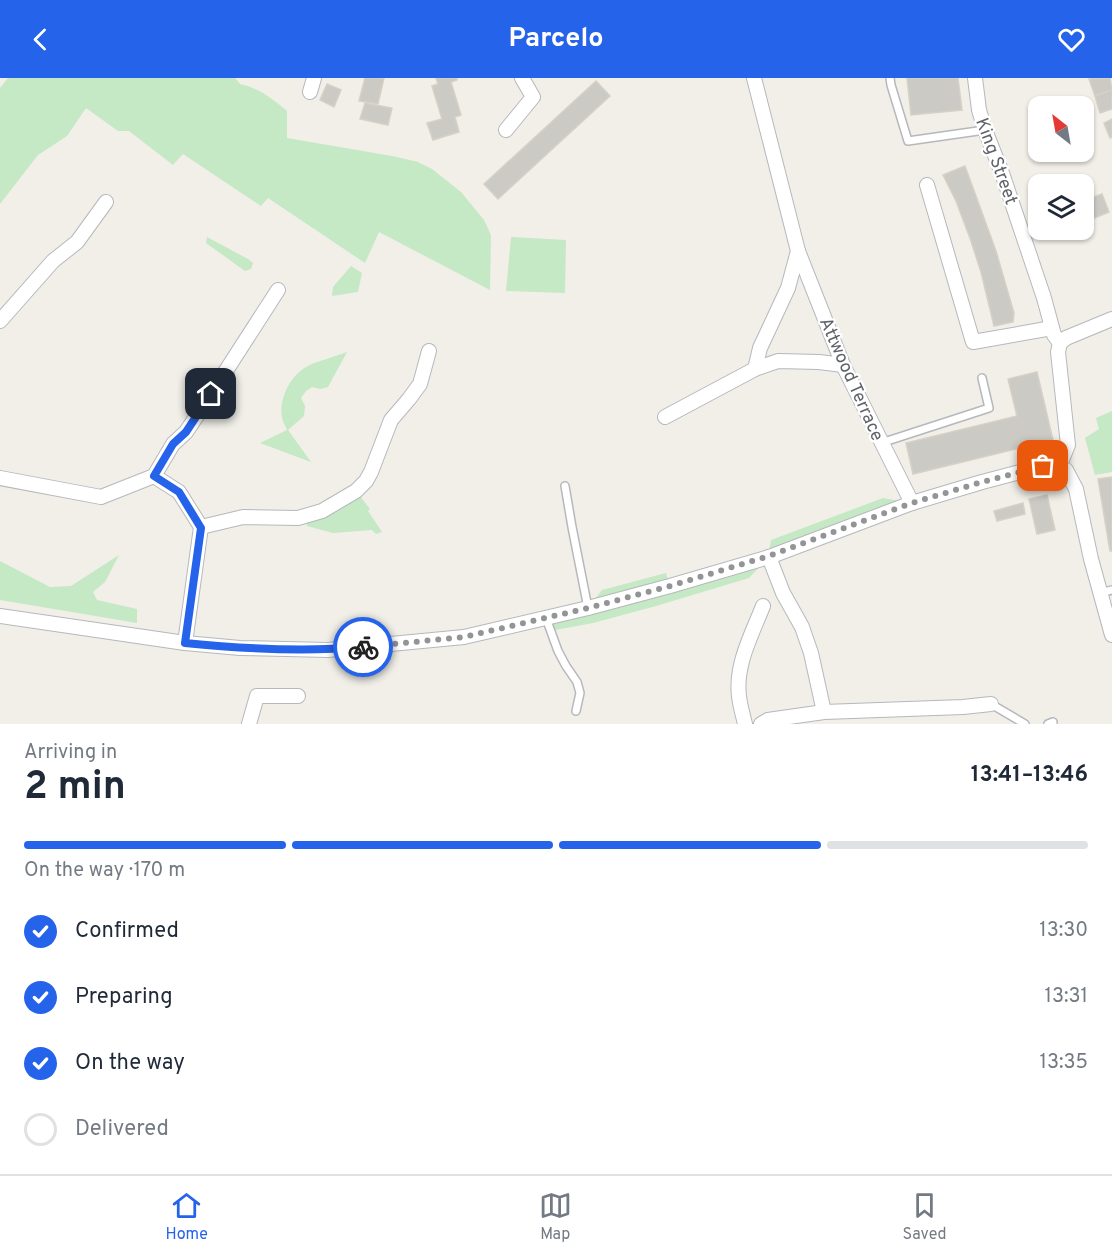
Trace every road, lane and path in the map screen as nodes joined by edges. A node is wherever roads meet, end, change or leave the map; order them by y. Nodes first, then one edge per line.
1 (522, 78) edge
2 (754, 78) edge
3 (890, 78) edge
4 (975, 78) edge
5 (506, 130) dead end
6 (985, 130) junction
7 (927, 185) dead end
8 (106, 202) dead end
9 (798, 251) junction
10 (278, 290) dead end
11 (1112, 319) edge
12 (0, 321) edge
13 (1052, 328) junction
14 (1060, 343) junction
15 (429, 351) dead end
16 (843, 365) junction
17 (754, 369) junction
18 (982, 378) dead end
19 (665, 417) dead end
20 (881, 443) junction
21 (1059, 467) junction
22 (154, 476) junction
23 (0, 478) edge
24 (565, 486) dead end
25 (912, 503) junction
26 (201, 528) junction
27 (769, 556) junction
28 (1106, 591) edge
29 (763, 606) dead end
30 (588, 608) junction
31 (0, 616) edge
32 (546, 618) junction
33 (1112, 635) edge
34 (185, 643) junction
35 (298, 696) dead end
36 (991, 704) joint
37 (576, 711) dead end
38 (824, 712) junction
39 (249, 724) edge
40 (746, 724) edge
41 (761, 724) edge
42 (1025, 724) edge

1 - 5 street
2 - 9 street, Attwood Terrace
3 - 6 lane
4 - 6 street, King Street
6 - 13 street, King Street
7 - 13 street
8 - 12 street
9 - 16 street, Attwood Terrace
9 - 17 street, Attwood Terrace
10 - 22 street
11 - 14 street
13 - 14 street, King Street
14 - 21 street
15 - 26 street
16 - 17 street
16 - 20 street, Attwood Terrace
17 - 19 street
18 - 20 lane
20 - 25 street, Attwood Terrace
21 - 25 street
21 - 28 street
22 - 23 street
22 - 26 street
24 - 30 lane
25 - 27 street
26 - 34 street
27 - 30 street
27 - 38 street
28 - 33 street
29 - 40 street
30 - 32 street
31 - 34 street
32 - 34 street
32 - 37 lane
35 - 39 street
36 - 38 street
36 - 42 lane
38 - 41 street

